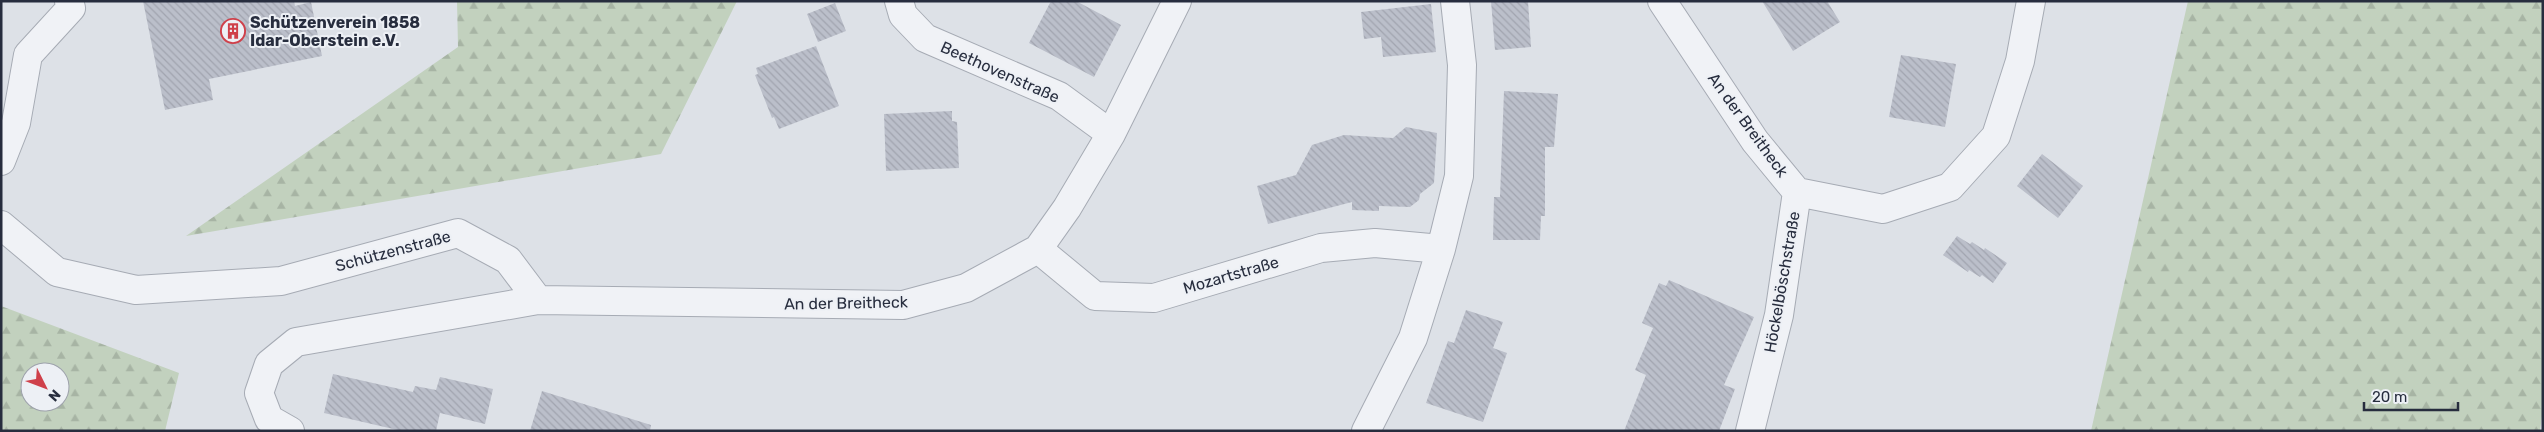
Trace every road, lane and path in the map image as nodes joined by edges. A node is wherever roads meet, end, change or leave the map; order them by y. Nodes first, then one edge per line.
1 (69, 1) edge
2 (899, 1) edge
3 (1177, 1) edge
4 (1455, 1) edge
5 (1662, 1) edge
6 (2030, 1) edge
7 (1111, 134) junction
8 (1, 161) edge
9 (1797, 192) junction
10 (1, 225) edge
11 (1038, 249) junction
12 (1441, 249) junction
13 (538, 300) junction
14 (290, 431) edge
15 (1366, 431) edge
16 (1750, 431) edge

1 - 8 street
2 - 7 street, Beethovenstraße
3 - 7 street, An der Breitheck
4 - 12 street
5 - 9 street, An der Breitheck
6 - 9 street, An der Breitheck
7 - 11 street, An der Breitheck
9 - 16 street, Höckelböschstraße
10 - 13 street, Schützenstraße
11 - 12 street, Mozartstraße
11 - 13 street, An der Breitheck
12 - 15 street
13 - 14 street

